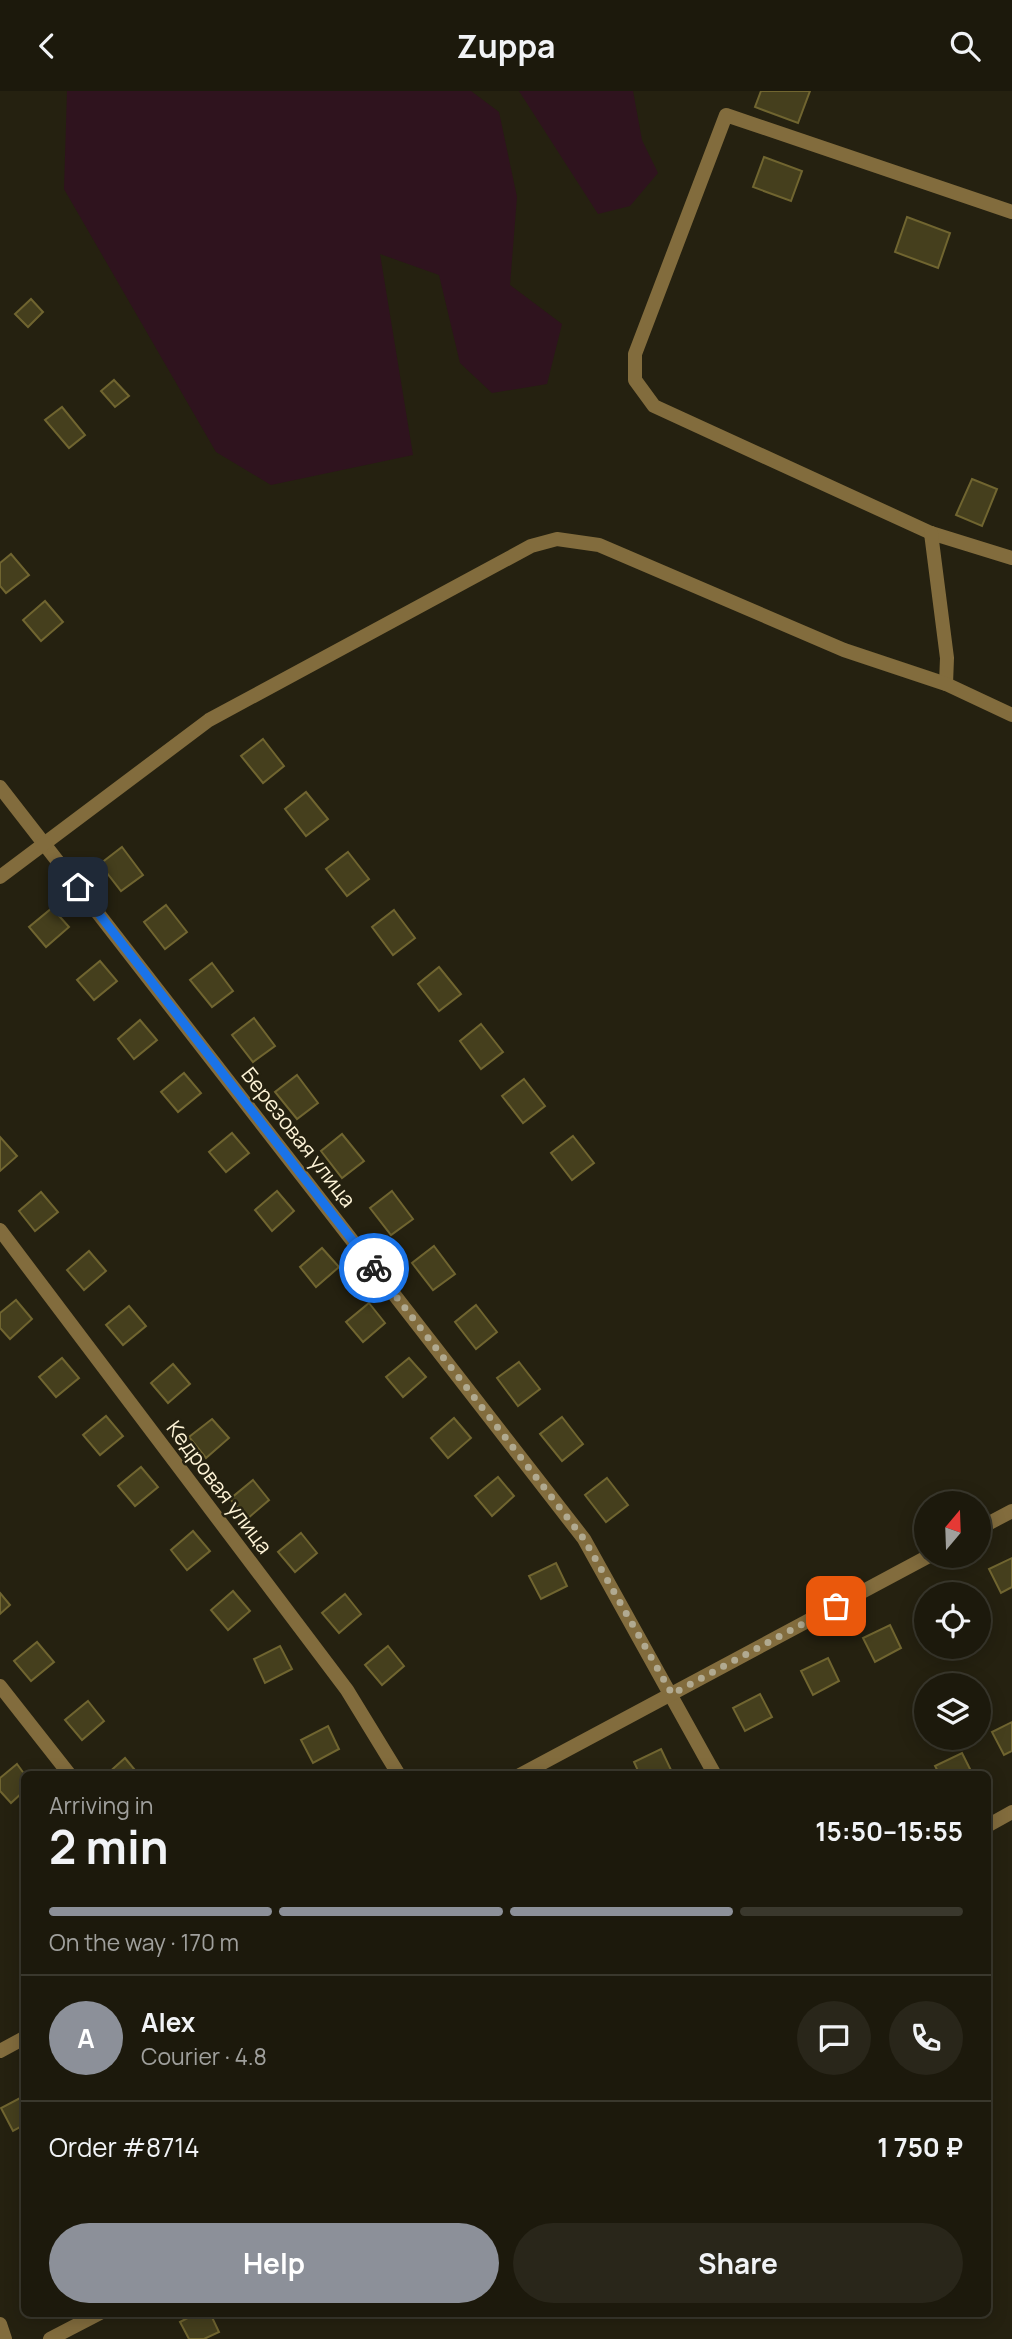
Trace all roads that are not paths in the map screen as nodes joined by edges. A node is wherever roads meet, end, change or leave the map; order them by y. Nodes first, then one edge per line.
1 (1012, 212) edge
2 (931, 533) junction
3 (1012, 558) edge
4 (946, 684) junction
5 (1012, 715) edge
6 (0, 787) edge
7 (44, 843) junction
8 (0, 877) edge
9 (0, 1230) edge
10 (1012, 1511) edge
11 (991, 1522) edge
12 (914, 1564) edge
13 (0, 1686) edge
14 (672, 1694) junction
15 (67, 1771) edge
16 (397, 1771) edge
17 (528, 1771) edge
18 (713, 1771) edge
19 (1012, 1812) edge
20 (991, 1824) edge
21 (21, 2040) edge
22 (0, 2051) edge
23 (92, 2317) edge
24 (0, 2324) edge
25 (5, 2339) edge
26 (50, 2339) edge

1 - 2 street
2 - 3 street
2 - 4 street
4 - 5 street
4 - 7 street
6 - 7 street, Березовая улица
7 - 8 street
7 - 14 street, Березовая улица
9 - 16 street, Кедровая улица
10 - 11 street
12 - 14 street
13 - 15 street
14 - 17 street
14 - 18 street, Березовая улица
19 - 20 street
21 - 22 street
23 - 26 street
24 - 25 street

